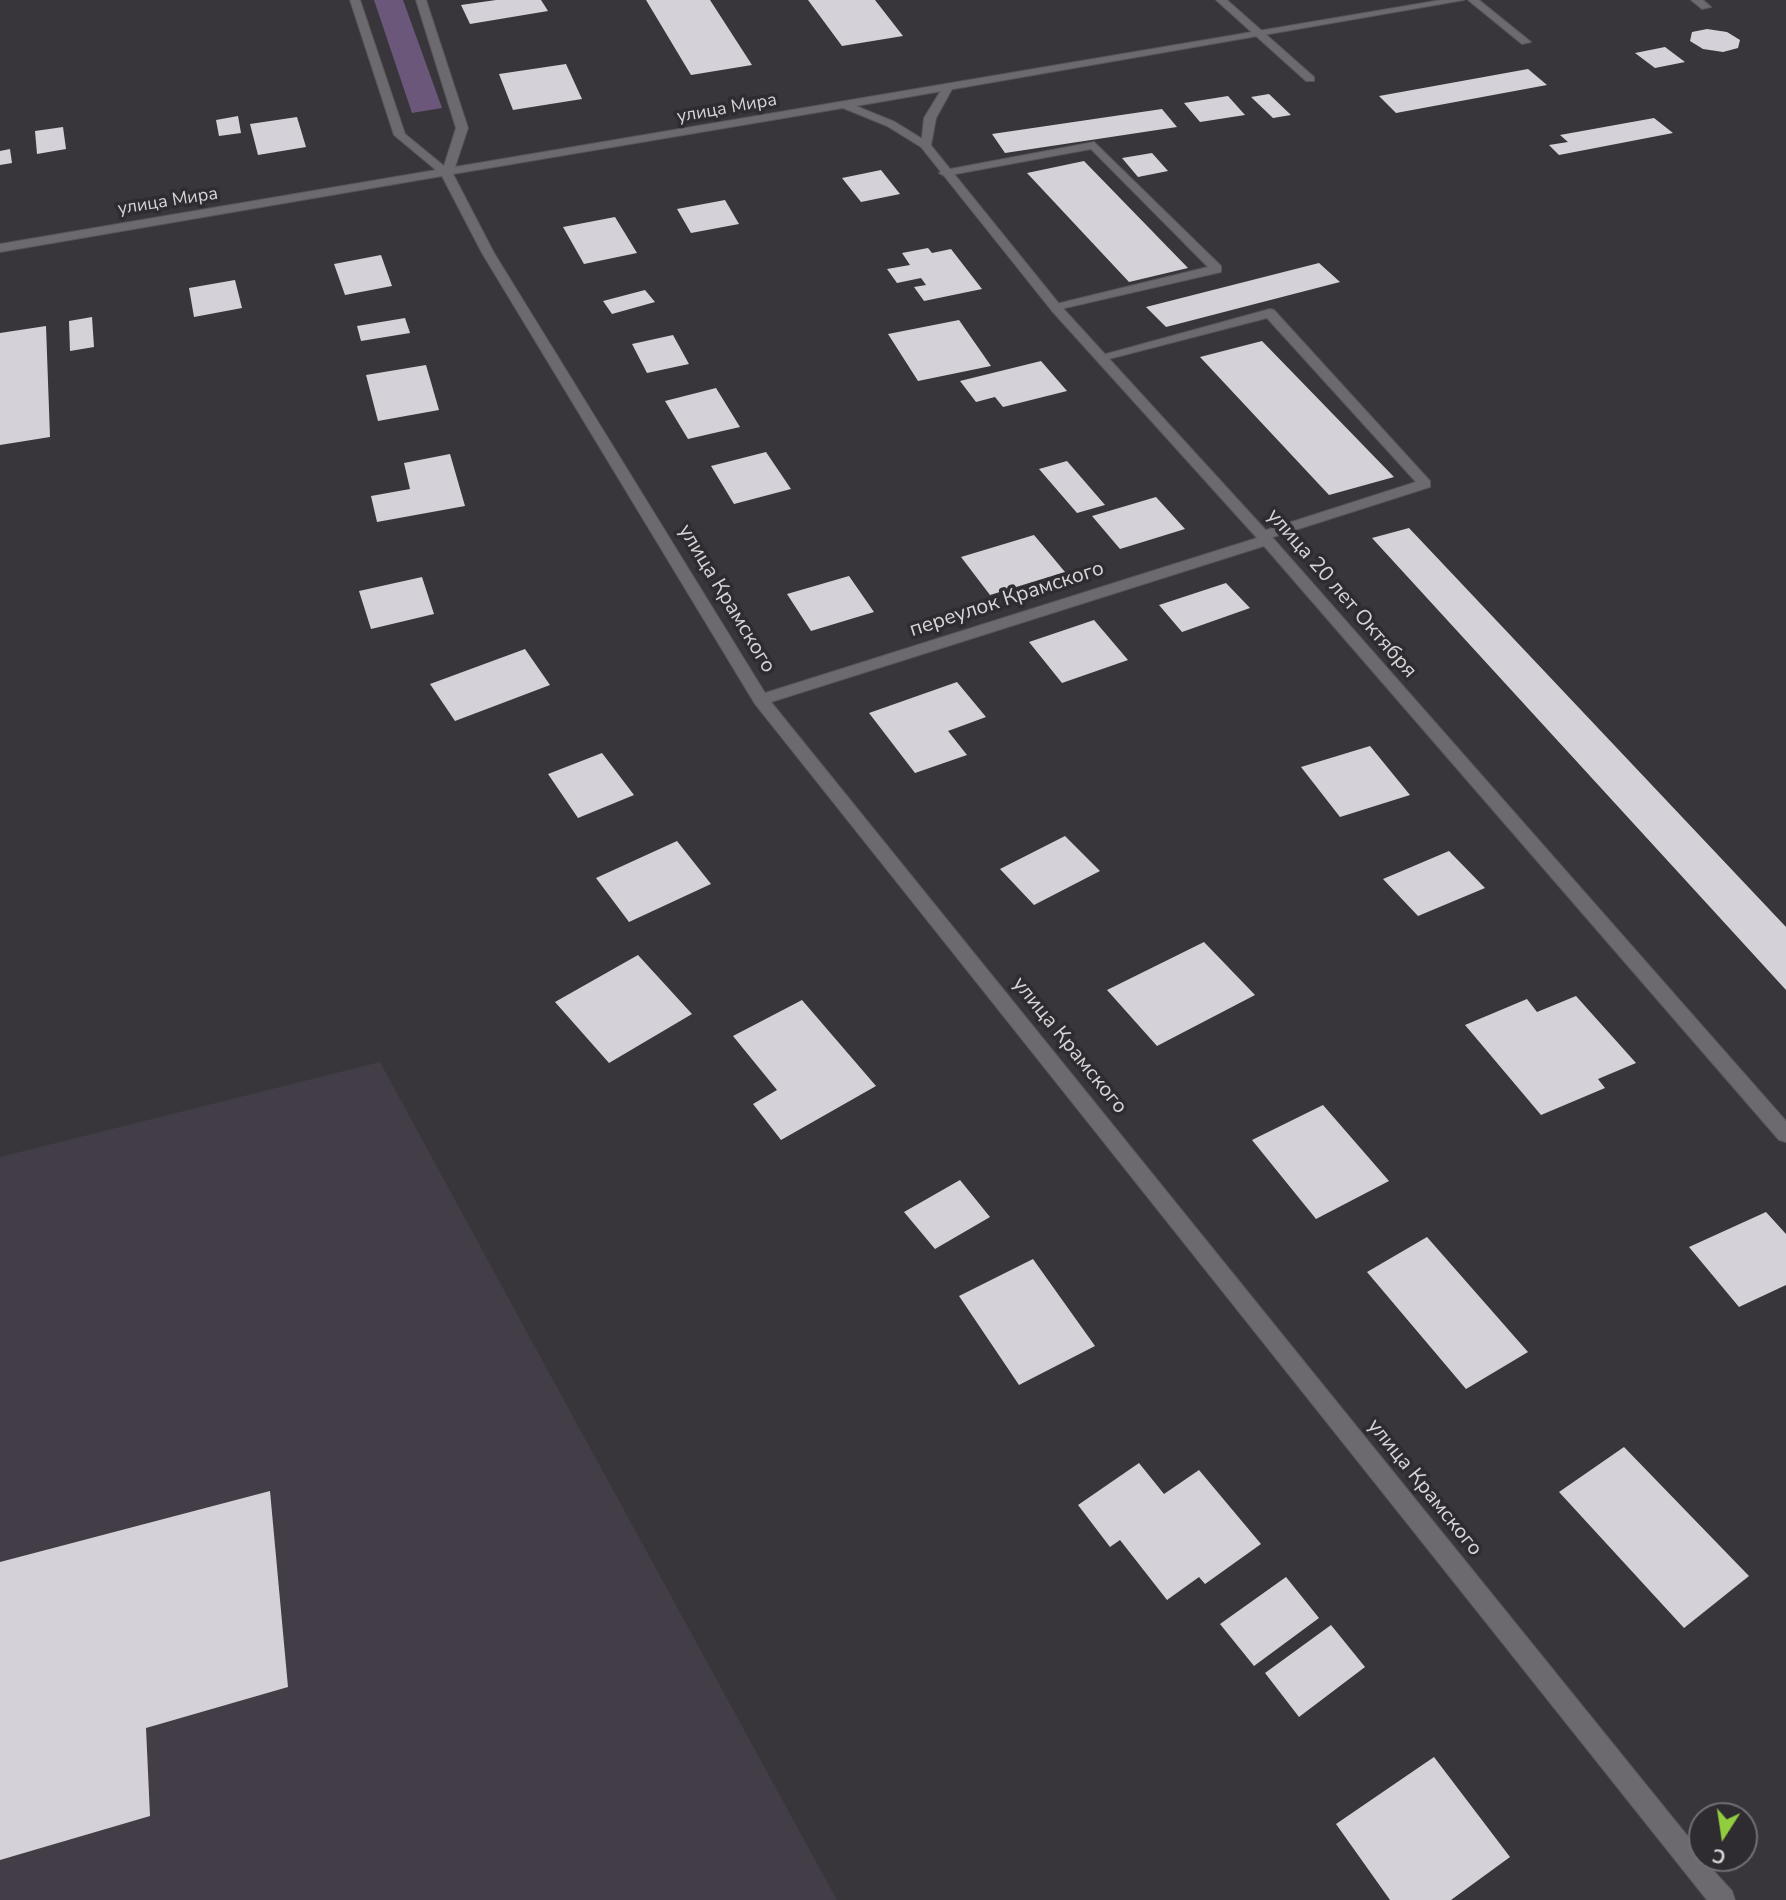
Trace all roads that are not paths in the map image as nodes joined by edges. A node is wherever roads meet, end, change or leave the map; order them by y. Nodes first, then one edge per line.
1 (355, 0) edge
2 (421, 0) edge
3 (1221, 0) edge
4 (1459, 0) edge
5 (1473, 0) edge
6 (1696, 0) edge
7 (1706, 7) dead end
8 (1260, 35) junction
9 (1526, 42) dead end
10 (1310, 79) dead end
11 (947, 89) junction
12 (847, 106) junction
13 (925, 145) junction
14 (945, 173) junction
15 (447, 174) junction
16 (0, 248) edge
17 (1056, 307) junction
18 (1101, 357) junction
19 (1264, 538) junction
20 (761, 700) junction
21 (1786, 1134) edge
22 (1723, 1900) edge

1 - 15 street, улица Крамского
2 - 15 street
3 - 8 street
4 - 8 street, улица Мира
5 - 9 street
6 - 7 street
8 - 10 street
8 - 11 street, улица Мира
11 - 12 street, улица Мира
11 - 13 street
12 - 13 street, улица 20 лет Октября
12 - 15 street, улица Мира
13 - 14 street, улица 20 лет Октября
14 - 17 street, улица 20 лет Октября
14 - 17 street
15 - 16 street, улица Мира
15 - 20 street, улица Крамского
17 - 18 street, улица 20 лет Октября
18 - 19 street, улица 20 лет Октября
18 - 19 street, переулок Крамского
19 - 20 street, переулок Крамского
19 - 21 street, улица 20 лет Октября
20 - 22 street, улица Крамского

